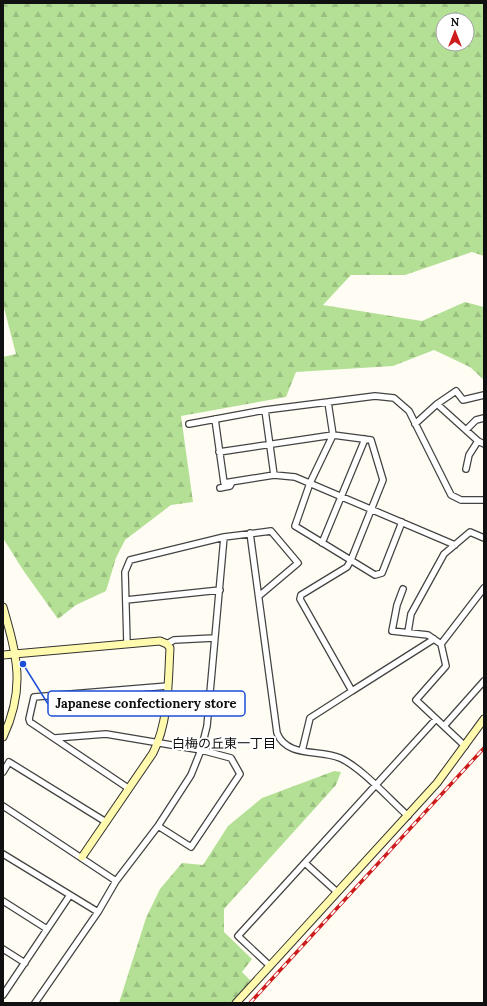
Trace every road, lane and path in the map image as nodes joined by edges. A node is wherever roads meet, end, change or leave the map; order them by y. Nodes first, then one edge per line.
1 (484, 395) edge
2 (328, 402) junction
3 (437, 404) junction
4 (264, 410) junction
5 (484, 418) edge
6 (215, 419) junction
7 (189, 424) dead end
8 (415, 424) junction
9 (466, 430) junction
10 (333, 435) junction
11 (365, 439) junction
12 (481, 442) edge
13 (270, 443) junction
14 (219, 452) junction
15 (466, 469) dead end
16 (274, 475) junction
17 (232, 482) junction
18 (310, 483) junction
19 (220, 488) dead end
20 (340, 496) junction
21 (484, 500) edge
22 (371, 510) junction
23 (402, 522) junction
24 (250, 533) junction
25 (224, 537) junction
26 (484, 538) edge
27 (322, 542) junction
28 (455, 544) junction
29 (350, 560) junction
30 (484, 588) edge
31 (403, 589) dead end
32 (220, 590) junction
33 (259, 596) junction
34 (126, 600) junction
35 (3, 607) edge
36 (408, 632) junction
37 (214, 638) junction
38 (434, 639) junction
39 (127, 644) junction
40 (167, 644) junction
41 (441, 644) junction
42 (16, 654) junction
43 (3, 655) edge
44 (484, 681) edge
45 (168, 686) junction
46 (352, 691) junction
47 (436, 719) junction
48 (484, 719) edge
49 (444, 726) junction
50 (3, 737) edge
51 (55, 738) junction
52 (158, 743) junction
53 (465, 746) junction
54 (201, 750) junction
55 (302, 751) junction
56 (3, 772) edge
57 (375, 786) junction
58 (128, 788) junction
59 (3, 806) edge
60 (408, 816) junction
61 (106, 822) junction
62 (158, 826) junction
63 (3, 854) edge
64 (82, 857) junction
65 (305, 863) junction
66 (116, 881) junction
67 (337, 892) junction
68 (70, 895) junction
69 (3, 902) edge
70 (98, 912) junction
71 (47, 929) junction
72 (3, 949) edge
73 (25, 962) junction
74 (270, 966) junction
75 (3, 995) edge
76 (35, 1003) edge
77 (236, 1003) edge

1 - 3 street
2 - 4 street
2 - 8 street
2 - 10 street
3 - 8 street
3 - 9 street
4 - 6 street
4 - 13 street
5 - 9 street
6 - 7 street
6 - 14 street
8 - 21 street
9 - 12 street
10 - 11 street
10 - 13 street
10 - 18 street
11 - 20 street
11 - 22 street
12 - 15 street
13 - 14 street
13 - 16 street
14 - 17 street
16 - 17 street
16 - 18 street
17 - 19 street
18 - 20 street
18 - 27 street
20 - 22 street
20 - 27 street
22 - 23 street
22 - 29 street
23 - 28 street
23 - 29 street
24 - 25 street
24 - 33 street
24 - 33 street
25 - 32 street
25 - 34 street
26 - 28 street
27 - 29 street
28 - 36 street
29 - 46 street
30 - 41 street
31 - 36 street
32 - 34 street
32 - 37 street
33 - 55 street
34 - 39 street
35 - 42 street
36 - 38 street
37 - 40 street
37 - 54 street
38 - 41 street
38 - 46 street
39 - 40 street
39 - 42 street
40 - 45 street
41 - 47 street
42 - 43 street
42 - 50 street
44 - 49 street
45 - 51 street
45 - 52 street
46 - 55 street
47 - 49 street
47 - 57 street
48 - 53 street
49 - 53 street
51 - 52 street
51 - 58 street
52 - 54 street
52 - 58 street
53 - 60 street
54 - 62 street
54 - 62 street
55 - 57 street
56 - 61 street
57 - 60 street
57 - 65 street
58 - 61 street
59 - 64 street
60 - 67 street
61 - 64 street
62 - 66 street
63 - 68 street
64 - 66 street
65 - 67 street
65 - 74 street
66 - 70 street
67 - 74 street
68 - 70 street
68 - 71 street
69 - 71 street
70 - 76 street
71 - 73 street
72 - 73 street
73 - 75 street
74 - 77 street

